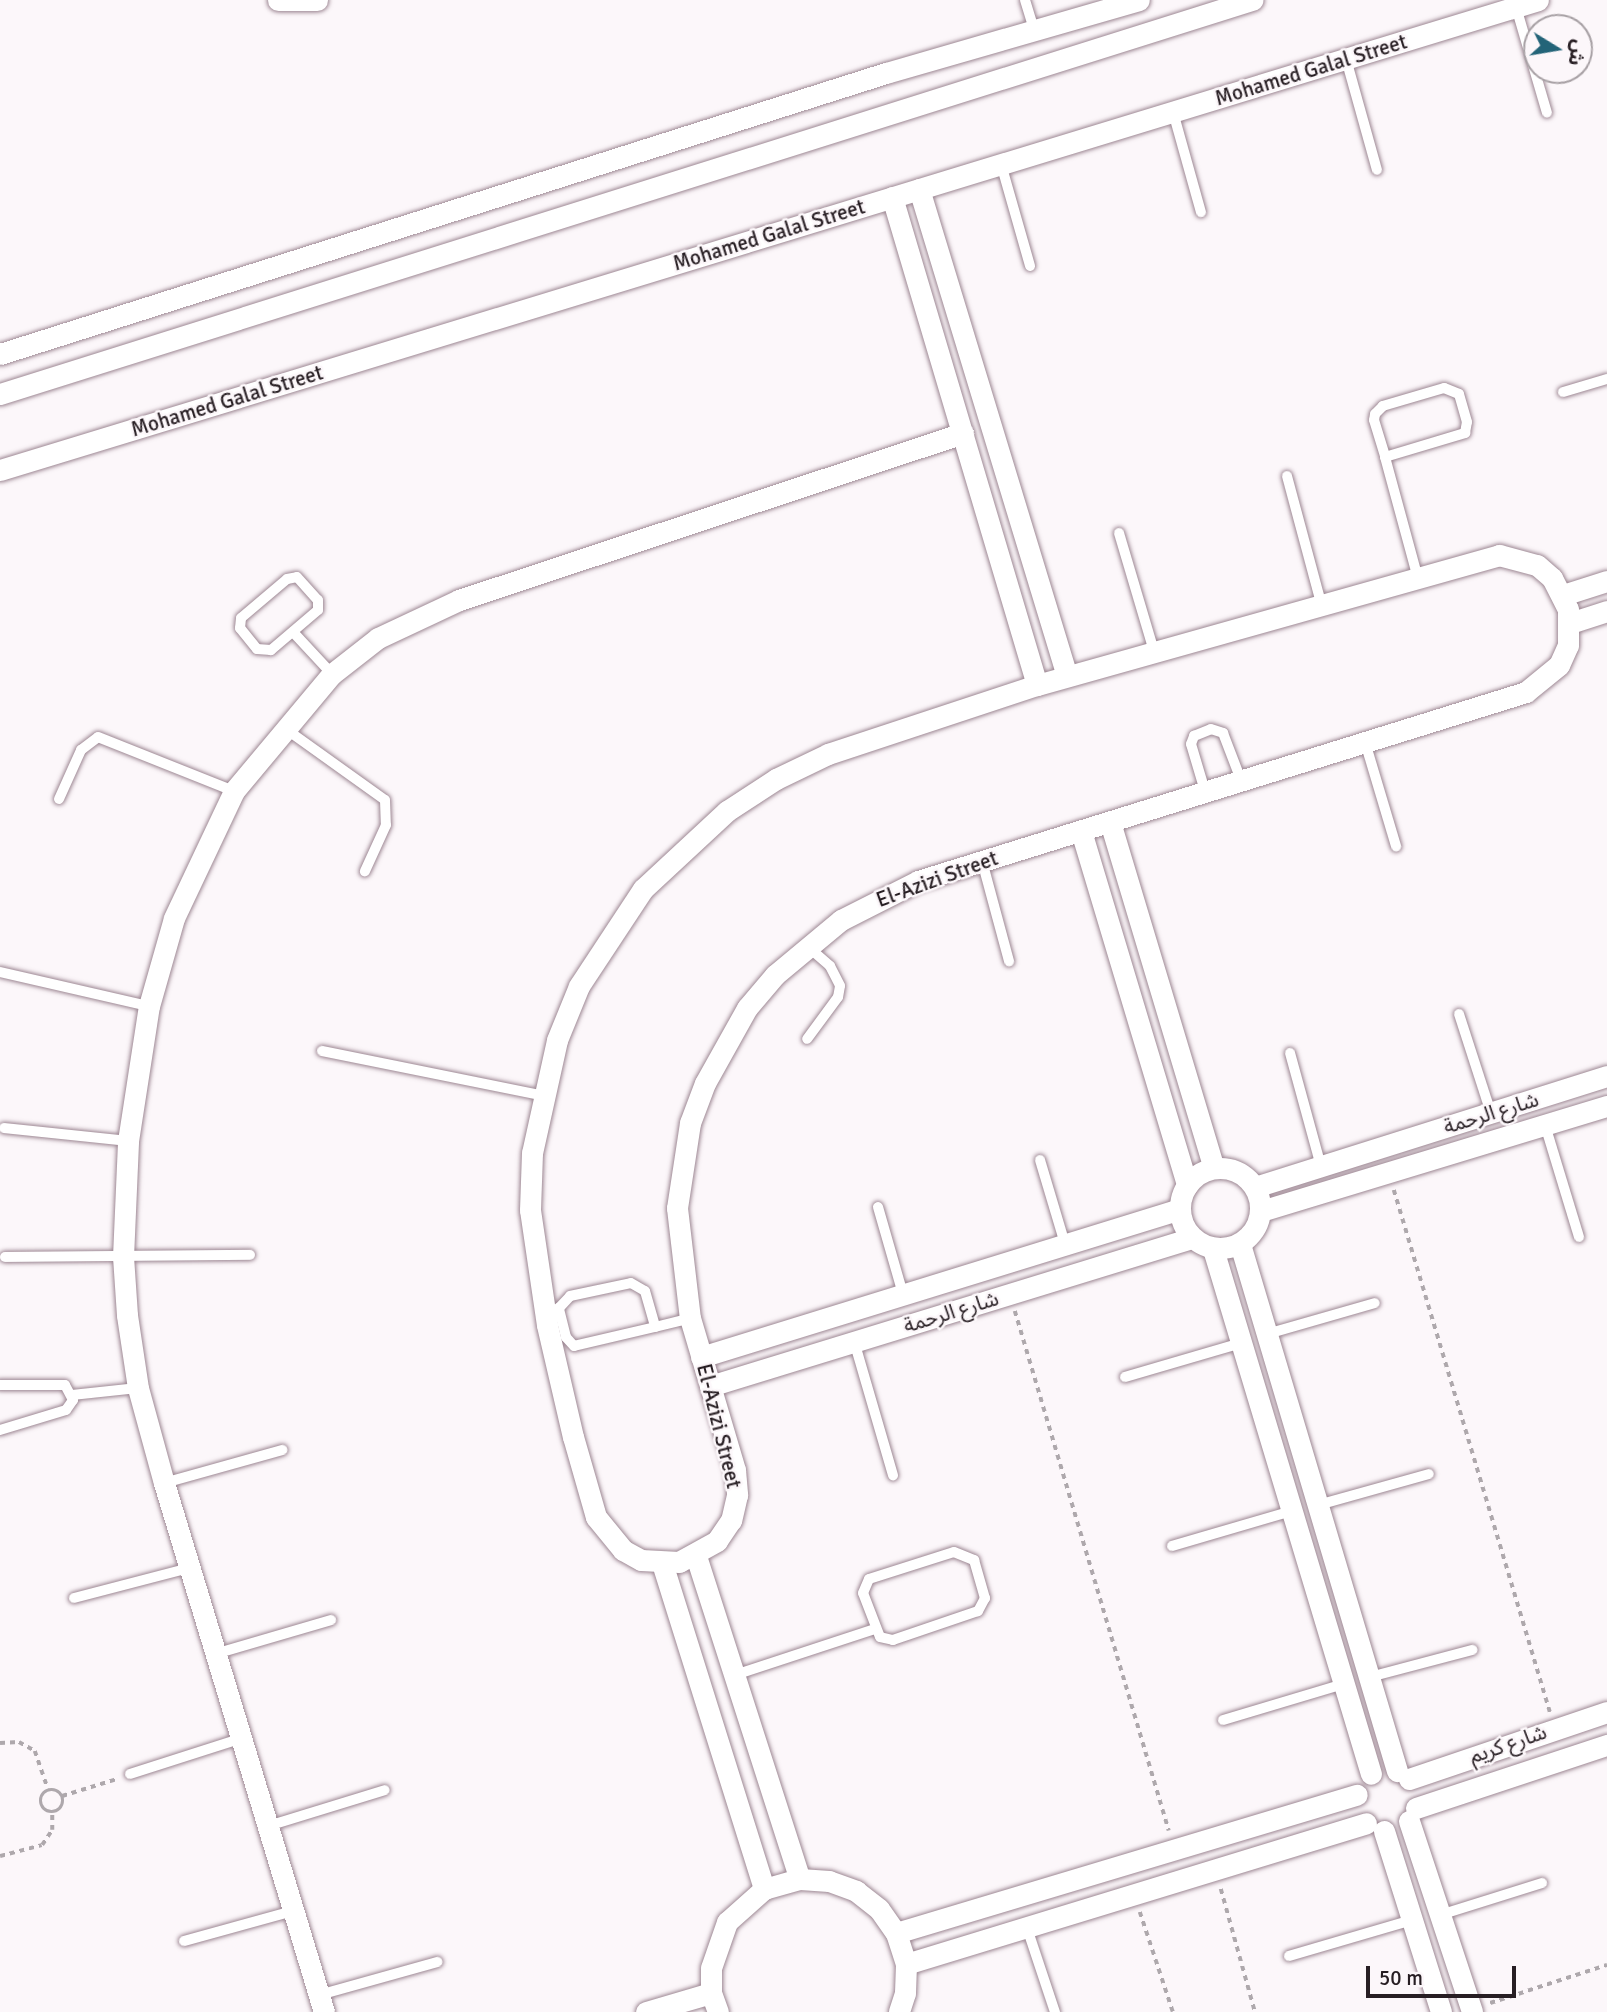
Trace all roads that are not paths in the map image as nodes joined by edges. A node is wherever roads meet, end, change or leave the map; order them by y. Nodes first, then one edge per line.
1 (278, 0) edge
2 (317, 0) edge
3 (1025, 0) edge
4 (1139, 0) edge
5 (1252, 0) edge
6 (1538, 0) edge
7 (1516, 7) junction
8 (1034, 30) junction
9 (1346, 60) junction
10 (886, 73) junction
11 (896, 109) junction
12 (1173, 112) junction
13 (1546, 113) dead end
14 (1001, 164) junction
15 (1377, 170) dead end
16 (919, 189) junction
17 (892, 197) junction
18 (1201, 212) dead end
19 (1030, 266) dead end
20 (0, 354) edge
21 (1607, 379) edge
22 (1563, 392) dead end
23 (0, 394) edge
24 (963, 433) junction
25 (1384, 457) junction
26 (0, 470) edge
27 (1287, 476) dead end
28 (1119, 533) dead end
29 (1417, 575) junction
30 (1607, 581) edge
31 (1563, 595) junction
32 (1321, 603) junction
33 (1607, 611) edge
34 (1570, 623) junction
35 (293, 632) junction
36 (1154, 651) junction
37 (332, 674) junction
38 (1067, 676) junction
39 (1037, 685) junction
40 (283, 727) junction
41 (1365, 742) junction
42 (1241, 780) junction
43 (234, 791) junction
44 (1205, 791) junction
45 (59, 799) dead end
46 (1110, 822) junction
47 (1081, 831) junction
48 (1396, 846) dead end
49 (982, 861) junction
50 (365, 871) dead end
51 (806, 945) junction
52 (1009, 961) dead end
53 (0, 972) edge
54 (149, 1006) junction
55 (1459, 1014) dead end
56 (807, 1039) dead end
57 (321, 1051) dead end
58 (1290, 1053) dead end
59 (1607, 1076) edge
60 (541, 1095) junction
61 (1607, 1106) edge
62 (1490, 1113) junction
63 (1545, 1125) junction
64 (4, 1128) dead end
65 (128, 1141) junction
66 (1040, 1160) dead end
67 (1321, 1166) junction
68 (1214, 1168) junction
69 (1187, 1185) junction
70 (1255, 1187) junction
71 (878, 1207) dead end
72 (1180, 1209) junction
73 (1261, 1211) junction
74 (1192, 1237) junction
75 (1578, 1237) dead end
76 (1065, 1244) junction
77 (1240, 1244) junction
78 (1213, 1249) junction
79 (250, 1255) dead end
80 (5, 1256) dead end
81 (123, 1257) junction
82 (903, 1294) junction
83 (1375, 1303) dead end
84 (690, 1318) junction
85 (655, 1327) junction
86 (1267, 1334) junction
87 (854, 1341) junction
88 (1241, 1343) junction
89 (701, 1357) junction
90 (1125, 1377) dead end
91 (0, 1385) edge
92 (710, 1385) junction
93 (138, 1388) junction
94 (72, 1395) junction
95 (0, 1430) edge
96 (282, 1450) dead end
97 (1429, 1474) dead end
98 (893, 1475) dead end
99 (164, 1483) junction
100 (1318, 1505) junction
101 (1292, 1511) junction
102 (1172, 1546) dead end
103 (696, 1556) junction
104 (662, 1563) junction
105 (189, 1568) junction
106 (74, 1598) dead end
107 (331, 1620) dead end
108 (875, 1629) junction
109 (1472, 1650) dead end
110 (215, 1654) junction
111 (734, 1675) junction
112 (1370, 1677) junction
113 (1344, 1684) junction
114 (1607, 1712) edge
115 (1223, 1720) dead end
116 (242, 1738) junction
117 (1607, 1745) edge
118 (130, 1774) road end
119 (1371, 1774) junction
120 (1403, 1775) junction
121 (385, 1790) dead end
122 (1357, 1795) junction
123 (1413, 1815) junction
124 (268, 1826) junction
125 (1375, 1827) junction
126 (800, 1879) junction
127 (1542, 1883) dead end
128 (764, 1889) junction
129 (293, 1911) junction
130 (1440, 1915) junction
131 (1412, 1920) junction
132 (1026, 1925) junction
133 (896, 1933) junction
134 (184, 1941) dead end
135 (1289, 1956) dead end
136 (437, 1962) dead end
137 (906, 1964) junction
138 (321, 2003) edge
139 (715, 2003) edge
140 (1471, 2010) edge
141 (646, 2012) edge
142 (899, 2012) edge
143 (1055, 2012) edge
144 (1441, 2012) edge

1 - 2 street
3 - 8 lane
4 - 8 street
5 - 11 street
6 - 7 street, Mohamed Galal Street
7 - 9 street, Mohamed Galal Street
7 - 13 lane
8 - 10 street
9 - 12 street, Mohamed Galal Street
9 - 15 lane
10 - 11 street
10 - 20 street
11 - 23 street
12 - 14 street, Mohamed Galal Street
12 - 18 lane
14 - 16 street, Mohamed Galal Street
14 - 19 lane
16 - 17 street, Mohamed Galal Street
16 - 38 street
17 - 24 street
17 - 26 street, Mohamed Galal Street
21 - 22 lane
24 - 37 street
24 - 39 street
25 - 25 lane
25 - 29 lane
27 - 32 lane
28 - 36 lane
29 - 31 street, El-Azizi Street
29 - 32 street, El-Azizi Street
30 - 31 street
31 - 34 street, El-Azizi Street
32 - 36 street, El-Azizi Street
33 - 34 street
34 - 41 street, El-Azizi Street
35 - 35 lane
35 - 37 lane
36 - 38 street, El-Azizi Street
37 - 40 street
38 - 39 street, El-Azizi Street
39 - 60 street, El-Azizi Street
40 - 43 street
40 - 50 lane
41 - 42 street, El-Azizi Street
41 - 48 lane
42 - 44 street, El-Azizi Street
42 - 44 lane
43 - 45 lane
43 - 54 street
44 - 46 street, El-Azizi Street
46 - 47 street, El-Azizi Street
46 - 68 street
47 - 49 street, El-Azizi Street
47 - 69 street
49 - 51 street, El-Azizi Street
49 - 52 lane
51 - 56 lane
51 - 84 street, El-Azizi Street
53 - 54 lane
54 - 65 street
55 - 62 lane
57 - 60 lane
58 - 67 lane
59 - 62 street, شارع الرحمة
60 - 104 street, El-Azizi Street
61 - 63 street, شارع الرحمة
62 - 67 street, شارع الرحمة
63 - 73 street, شارع الرحمة
63 - 75 lane
64 - 65 lane
65 - 81 street
66 - 76 lane
67 - 70 street, شارع الرحمة
68 - 69 street
68 - 70 street
69 - 72 street
70 - 73 street
71 - 82 lane
72 - 74 street
72 - 76 street, شارع الرحمة
73 - 77 street
74 - 78 street
74 - 87 street, شارع الرحمة
76 - 82 street, شارع الرحمة
77 - 78 street
77 - 86 street
78 - 88 street
79 - 81 lane
80 - 81 lane
81 - 93 street
82 - 89 street, شارع الرحمة
83 - 86 lane
84 - 85 lane
84 - 89 street, El-Azizi Street
85 - 85 lane
86 - 100 street
87 - 92 street, شارع الرحمة
87 - 98 lane
88 - 90 lane
88 - 101 street
89 - 92 street, El-Azizi Street
91 - 94 lane
92 - 103 street, El-Azizi Street
93 - 94 lane
93 - 99 street
94 - 95 lane
96 - 99 lane
97 - 100 lane
99 - 105 street
100 - 112 street
101 - 102 lane
101 - 113 street
103 - 104 street, El-Azizi Street
103 - 111 street
104 - 128 street
105 - 106 lane
105 - 110 street
107 - 110 lane
108 - 108 lane
108 - 111 lane
109 - 112 lane
110 - 116 street
111 - 126 street
112 - 120 street
113 - 115 lane
113 - 119 street
114 - 120 street, شارع كريم
116 - 118 lane
116 - 124 street
117 - 123 street, شارع كريم
119 - 120 street
119 - 122 street
120 - 123 street
121 - 124 lane
122 - 125 street
122 - 133 street
123 - 125 street
123 - 130 street
124 - 129 street
125 - 131 street
125 - 132 street
126 - 128 street
126 - 133 street
127 - 130 lane
128 - 139 street
129 - 134 lane
129 - 138 street
130 - 140 street
131 - 135 lane
131 - 144 street
132 - 137 street
132 - 143 lane
133 - 137 street
136 - 138 lane
137 - 142 street
139 - 141 street

